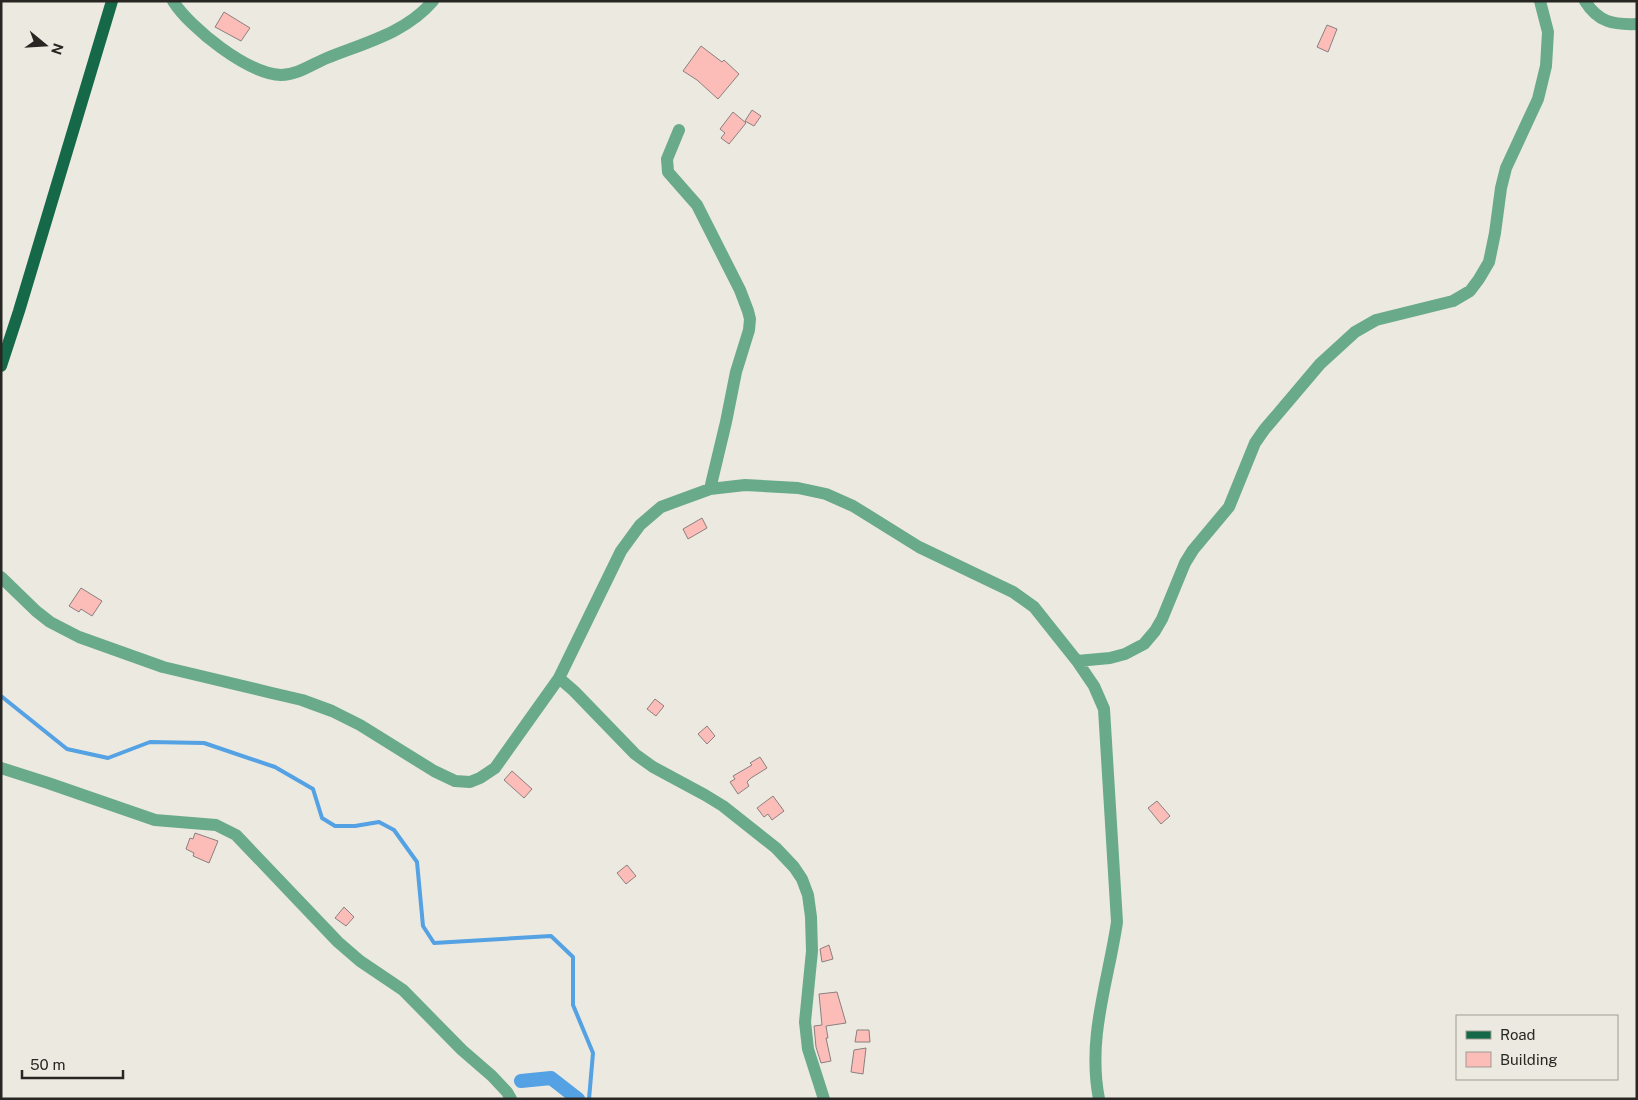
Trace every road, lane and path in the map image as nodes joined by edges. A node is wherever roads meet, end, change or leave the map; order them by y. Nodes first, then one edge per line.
1 (112, 1) edge
2 (173, 1) edge
3 (433, 1) edge
4 (1540, 1) edge
5 (1585, 1) edge
6 (1637, 24) edge
7 (678, 130) dead end
8 (1, 366) edge
9 (710, 489) junction
10 (1, 577) edge
11 (1077, 661) junction
12 (559, 678) junction
13 (1, 768) edge
14 (511, 1099) edge
15 (824, 1099) edge
16 (1099, 1099) edge

1 - 8 main road
2 - 3 street
4 - 11 street
5 - 6 street
7 - 9 street
9 - 11 street
9 - 12 street
10 - 12 street
11 - 16 street
12 - 15 street
13 - 14 street

